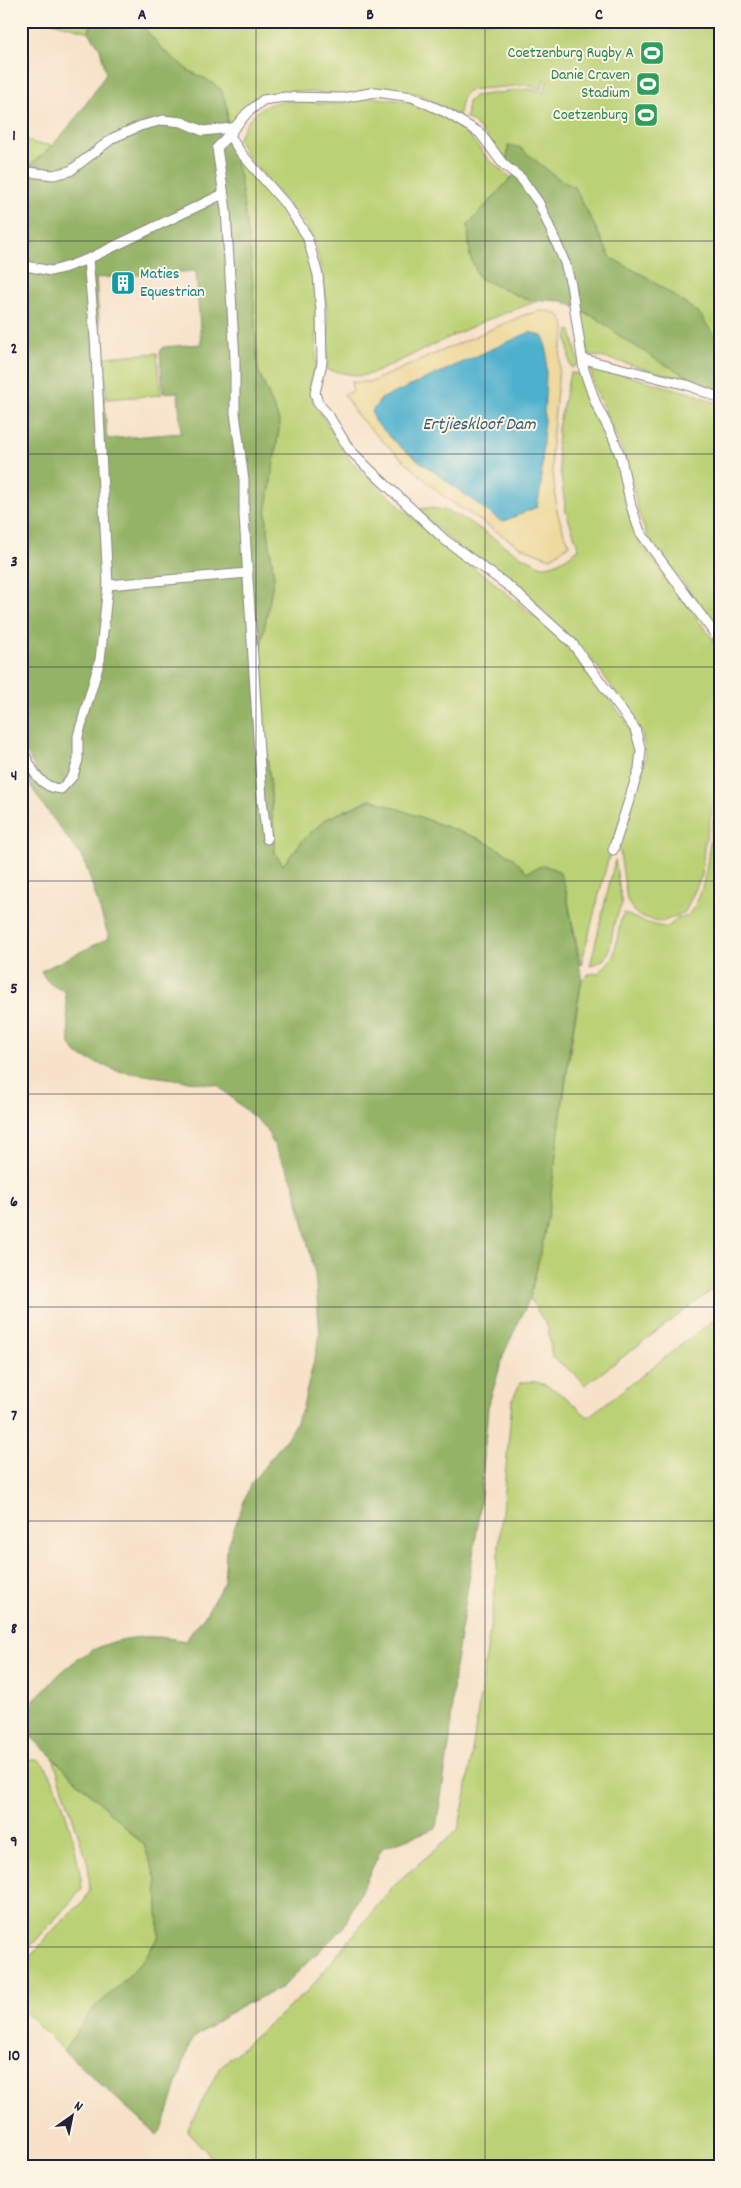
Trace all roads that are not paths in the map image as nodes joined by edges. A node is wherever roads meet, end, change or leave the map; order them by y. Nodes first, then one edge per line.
1 (232, 128) junction
2 (21, 168) edge
3 (223, 194) junction
4 (88, 259) junction
5 (21, 265) edge
6 (583, 358) junction
7 (720, 398) edge
8 (248, 573) junction
9 (108, 585) junction
10 (720, 641) edge
11 (21, 747) edge
12 (267, 839) dead end
13 (613, 850) dead end

1 - 2 street
1 - 3 street
1 - 6 street
1 - 13 street
3 - 4 street
3 - 8 street
4 - 5 street
4 - 9 street
6 - 7 street
6 - 10 street
8 - 9 street
8 - 12 street
9 - 11 street

